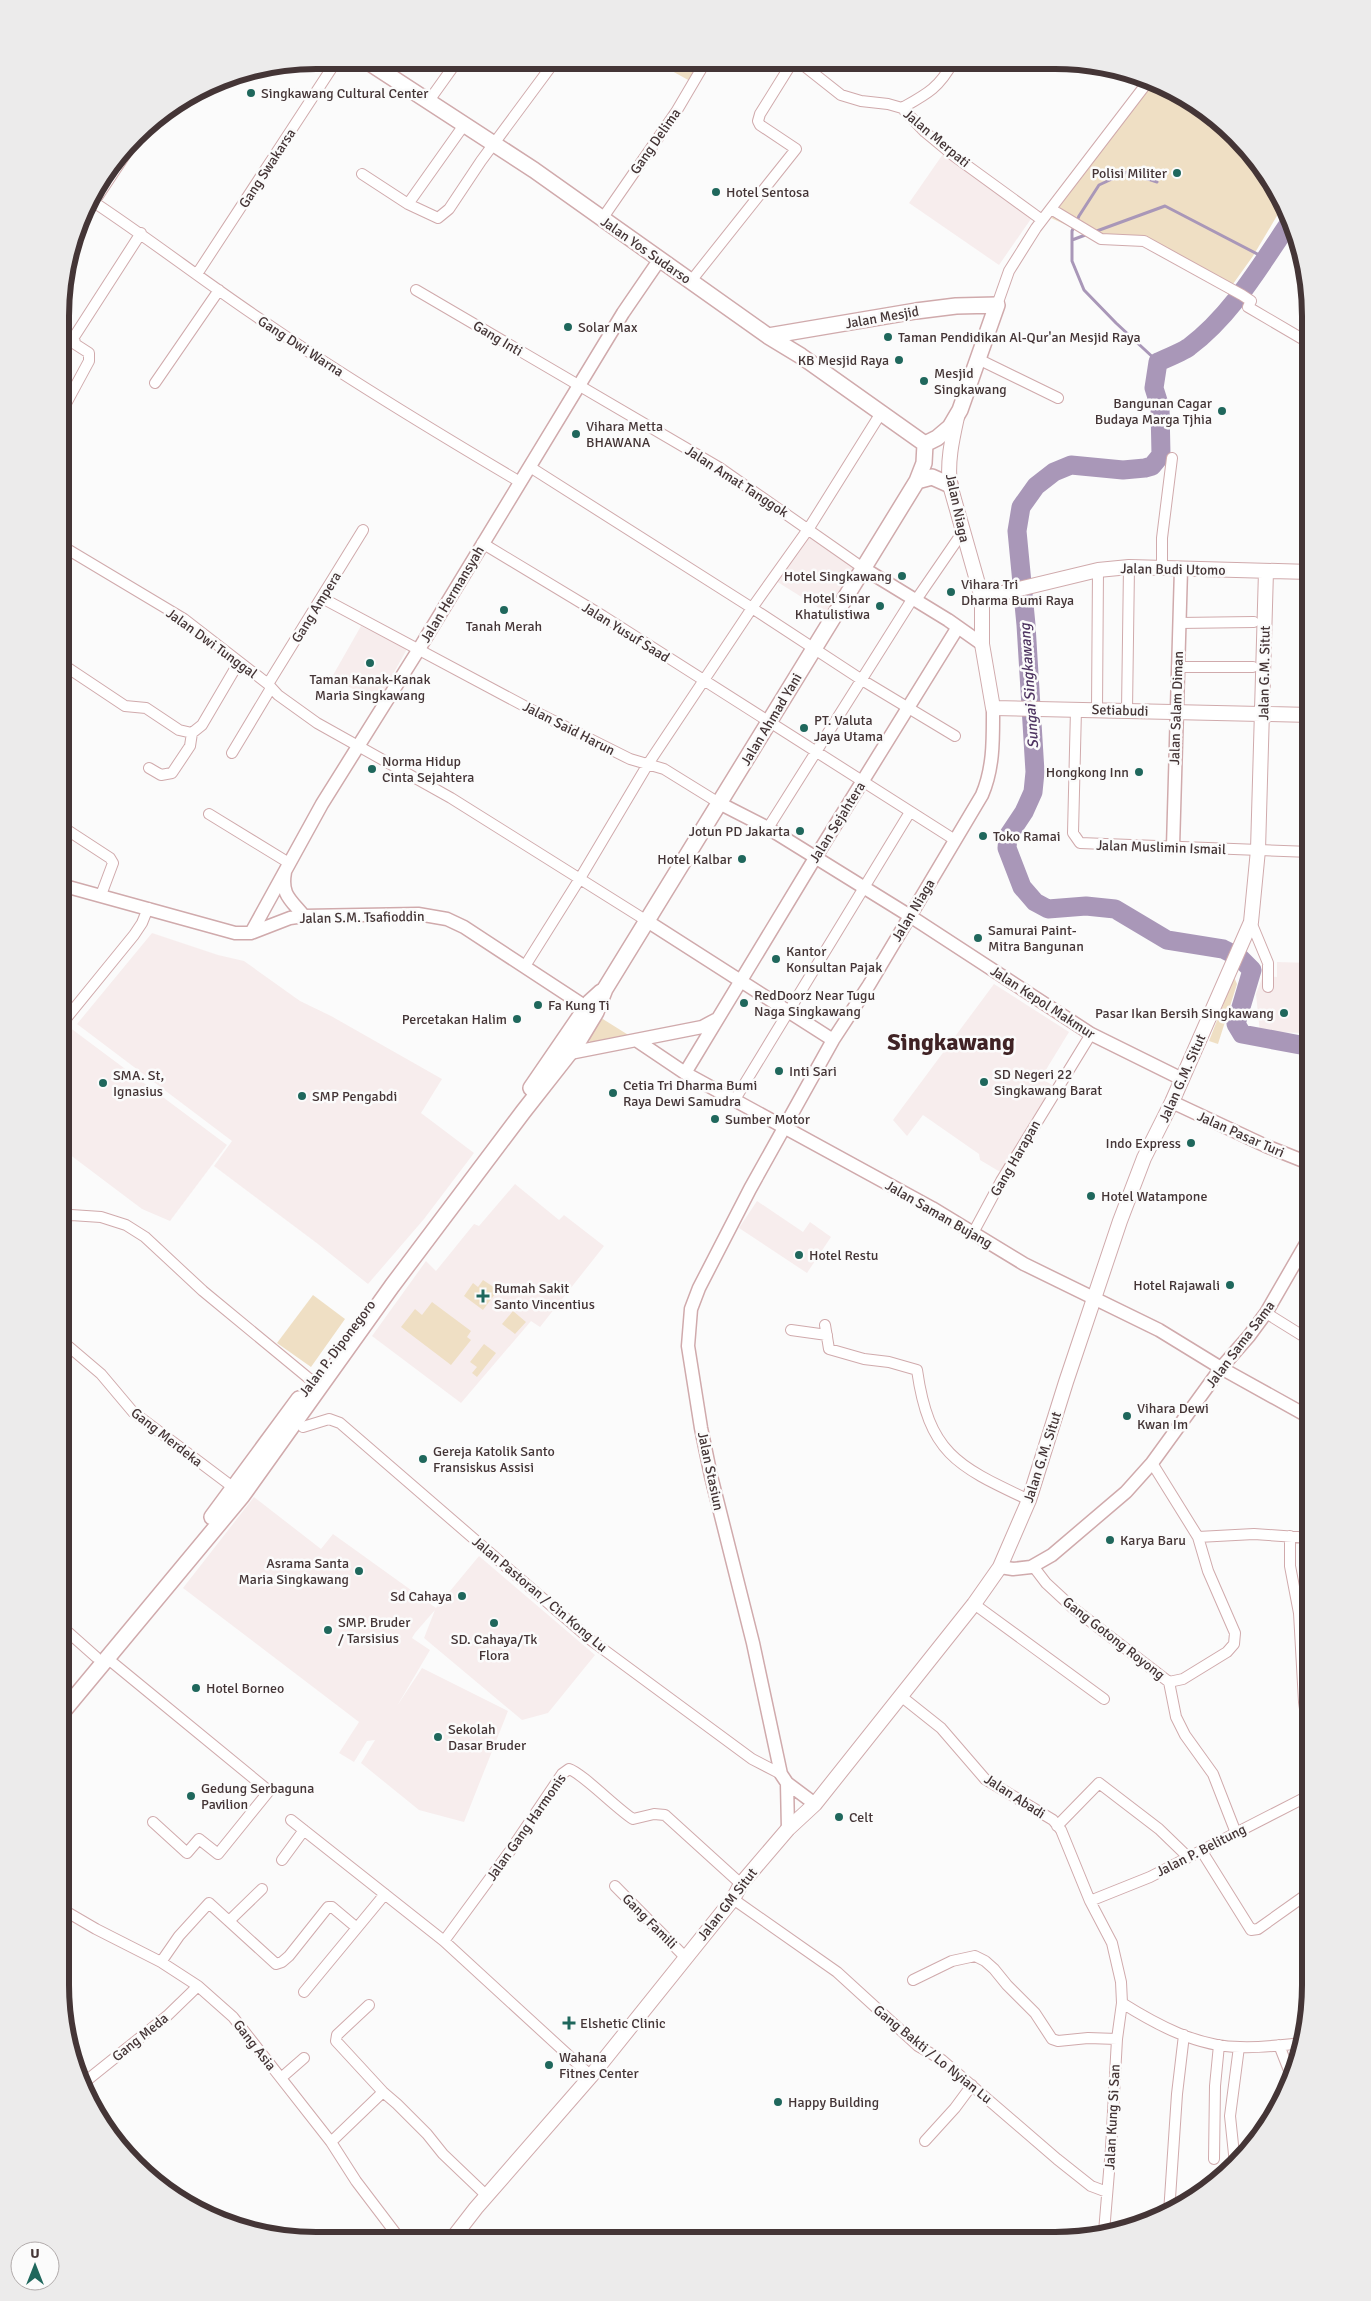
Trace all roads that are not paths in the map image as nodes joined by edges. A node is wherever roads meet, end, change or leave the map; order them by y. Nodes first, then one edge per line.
1 (331, 69) edge
2 (378, 69) edge
3 (452, 69) edge
4 (549, 69) edge
5 (701, 69) edge
6 (788, 69) edge
7 (807, 69) edge
8 (949, 69) edge
9 (1145, 86) edge
10 (428, 102) junction
11 (902, 108) junction
12 (464, 125) junction
13 (493, 144) junction
14 (362, 174) dead end
15 (96, 203) edge
16 (408, 204) junction
17 (1051, 209) junction
18 (602, 219) junction
19 (1042, 220) junction
20 (141, 233) junction
21 (660, 259) junction
22 (197, 274) junction
23 (691, 281) junction
24 (219, 290) junction
25 (416, 290) dead end
26 (997, 305) junction
27 (812, 330) junction
28 (768, 336) junction
29 (1302, 339) edge
30 (801, 356) junction
31 (978, 359) junction
32 (155, 383) dead end
33 (580, 387) junction
34 (69, 397) edge
35 (1058, 398) dead end
36 (881, 413) junction
37 (957, 416) junction
38 (925, 444) junction
39 (1172, 458) dead end
40 (530, 467) junction
41 (917, 481) junction
42 (520, 482) junction
43 (950, 485) junction
44 (809, 528) junction
45 (363, 530) dead end
46 (962, 532) junction
47 (482, 543) junction
48 (69, 550) edge
49 (1129, 567) junction
50 (863, 568) junction
51 (1162, 568) junction
52 (1180, 569) junction
53 (1098, 570) junction
54 (1266, 571) junction
55 (1302, 572) edge
56 (322, 598) junction
57 (982, 598) junction
58 (915, 599) junction
59 (752, 608) junction
60 (1254, 622) dead end
61 (1179, 623) junction
62 (958, 627) junction
63 (982, 644) junction
64 (419, 648) junction
65 (814, 648) junction
66 (239, 662) junction
67 (1177, 667) junction
68 (1253, 667) dead end
69 (69, 669) edge
70 (702, 680) junction
71 (862, 680) junction
72 (269, 686) junction
73 (907, 708) junction
74 (993, 708) junction
75 (1076, 709) junction
76 (1097, 709) junction
77 (1127, 710) junction
78 (1176, 712) junction
79 (1263, 714) junction
80 (1302, 715) edge
81 (768, 722) junction
82 (192, 733) junction
83 (955, 736) dead end
84 (358, 747) junction
85 (816, 752) junction
86 (232, 753) dead end
87 (648, 764) junction
88 (149, 768) dead end
89 (862, 782) junction
90 (719, 803) junction
91 (910, 812) junction
92 (208, 814) dead end
93 (768, 828) junction
94 (69, 831) edge
95 (955, 840) junction
96 (1173, 847) junction
97 (1258, 850) junction
98 (1302, 852) edge
99 (815, 858) junction
100 (287, 865) junction
101 (580, 880) junction
102 (863, 888) junction
103 (69, 891) edge
104 (101, 895) junction
105 (148, 908) junction
106 (304, 916) junction
107 (910, 916) junction
108 (647, 922) junction
109 (1249, 929) junction
110 (251, 933) junction
111 (525, 966) junction
112 (739, 982) junction
113 (1268, 987) dead end
114 (605, 989) junction
115 (586, 1007) junction
116 (788, 1012) junction
117 (69, 1015) edge
118 (719, 1018) junction
119 (1091, 1034) junction
120 (636, 1040) junction
121 (833, 1040) junction
122 (570, 1053) junction
123 (685, 1073) junction
124 (1182, 1079) junction
125 (734, 1101) junction
126 (1172, 1102) junction
127 (785, 1128) junction
128 (1302, 1160) edge
129 (69, 1216) edge
130 (973, 1233) junction
131 (1302, 1251) edge
132 (1092, 1299) junction
133 (1266, 1313) junction
134 (791, 1330) dead end
135 (1302, 1335) edge
136 (69, 1347) edge
137 (1220, 1368) junction
138 (312, 1381) junction
139 (1302, 1413) edge
140 (303, 1427) dead end
141 (1152, 1463) junction
142 (256, 1467) junction
143 (234, 1488) junction
144 (1029, 1500) junction
145 (1290, 1536) junction
146 (1198, 1537) junction
147 (1302, 1537) edge
148 (1033, 1566) junction
149 (1000, 1567) junction
150 (974, 1604) junction
151 (69, 1632) edge
152 (102, 1658) junction
153 (1302, 1666) edge
154 (1169, 1682) junction
155 (69, 1690) edge
156 (902, 1697) junction
157 (1104, 1699) dead end
158 (69, 1703) edge
159 (784, 1779) junction
160 (1302, 1799) edge
161 (815, 1804) junction
162 (290, 1820) dead end
163 (153, 1822) dead end
164 (1057, 1826) junction
165 (788, 1829) junction
166 (304, 1830) junction
167 (1236, 1833) junction
168 (1201, 1850) junction
169 (1184, 1853) junction
170 (282, 1860) dead end
171 (741, 1884) junction
172 (615, 1886) dead end
173 (262, 1889) dead end
174 (385, 1894) junction
175 (1302, 1898) edge
176 (733, 1899) junction
177 (1090, 1901) junction
178 (69, 1914) edge
179 (229, 1921) junction
180 (357, 1928) junction
181 (444, 1941) junction
182 (685, 1957) junction
183 (161, 1962) junction
184 (913, 1980) dead end
185 (198, 1986) junction
186 (304, 1992) dead end
187 (1122, 2003) junction
188 (369, 2005) dead end
189 (1184, 2035) junction
190 (1117, 2039) junction
191 (1296, 2043) edge
192 (1279, 2045) junction
193 (1219, 2046) junction
194 (1239, 2047) junction
195 (304, 2058) dead end
196 (1288, 2068) edge
197 (591, 2076) junction
198 (281, 2078) junction
199 (88, 2080) edge
200 (972, 2085) junction
201 (383, 2092) junction
202 (924, 2141) dead end
203 (331, 2142) junction
204 (1234, 2156) edge
205 (1214, 2159) dead end
206 (1107, 2192) junction
207 (487, 2196) junction
208 (1170, 2204) edge
209 (1104, 2228) edge
210 (395, 2232) edge
211 (458, 2232) edge

1 - 22 street, Gang Swakarsa
2 - 10 main road, Jalan Yos Sudarso
3 - 10 street
4 - 13 street
5 - 18 street, Gang Delima
6 - 23 street
7 - 11 street, Jalan Merpati
8 - 11 street
9 - 17 street
10 - 12 main road, Jalan Yos Sudarso
11 - 19 street, Jalan Merpati
12 - 13 main road, Jalan Yos Sudarso
12 - 16 street
13 - 16 street
13 - 18 main road, Jalan Yos Sudarso
14 - 16 street
15 - 20 street, Gang Dwi Warna
17 - 19 street
17 - 29 street
18 - 21 main road, Jalan Yos Sudarso
19 - 26 street
20 - 22 street, Gang Dwi Warna
20 - 34 street
21 - 23 main road, Jalan Yos Sudarso
21 - 33 street, Jalan Hermansyah
22 - 24 street, Gang Dwi Warna
23 - 28 main road, Jalan Yos Sudarso
24 - 32 street
24 - 42 street, Gang Dwi Warna
25 - 33 street, Gang Inti
26 - 27 main road, Jalan Mesjid
26 - 31 main road
27 - 28 main road, Jalan Mesjid
27 - 30 main road
28 - 30 main road, Jalan Yos Sudarso
30 - 36 main road, Jalan Yos Sudarso
31 - 35 street
31 - 37 main road
33 - 40 street, Jalan Hermansyah
33 - 44 street, Jalan Amat Tanggok
36 - 38 main road, Jalan Yos Sudarso
36 - 44 street
37 - 38 main road
37 - 43 main road, Jalan Niaga
38 - 41 main road, Jalan Ahmad Yani
39 - 51 street
40 - 42 street, Jalan Hermansyah
40 - 59 street
41 - 43 main road
41 - 50 main road, Jalan Ahmad Yani
42 - 47 street, Jalan Hermansyah
43 - 46 main road, Jalan Niaga
44 - 50 street, Jalan Amat Tanggok
44 - 59 street
45 - 56 street, Gang Ampera
46 - 57 main road, Jalan Niaga
46 - 58 street
47 - 64 street, Jalan Hermansyah
47 - 70 street, Jalan Yusuf Saad
48 - 66 street, Jalan Dwi Tunggal
49 - 51 main road, Jalan Budi Utomo
49 - 53 main road, Jalan Budi Utomo
49 - 77 street
50 - 58 street
50 - 65 main road, Jalan Ahmad Yani
51 - 52 main road, Jalan Budi Utomo
52 - 54 main road, Jalan Budi Utomo
52 - 61 street, Jalan Salam Diman
53 - 57 main road, Jalan Budi Utomo
53 - 76 street
54 - 55 main road, Jalan Budi Utomo
54 - 79 main road, Jalan G.M. Situt
56 - 64 street, Jalan Said Harun
56 - 72 street, Gang Ampera
57 - 63 main road
58 - 62 street
58 - 71 street
59 - 65 street
59 - 70 street
60 - 61 street
61 - 67 street, Jalan Salam Diman
62 - 63 street
62 - 73 street, Jalan Sejahtera
63 - 74 main road
64 - 84 street, Jalan Hermansyah
64 - 87 street, Jalan Said Harun
65 - 71 street
65 - 81 main road, Jalan Ahmad Yani
66 - 72 street, Jalan Dwi Tunggal
66 - 82 street
67 - 68 street
67 - 78 street, Jalan Salam Diman
69 - 82 street
70 - 81 street, Jalan Yusuf Saad
70 - 87 street
71 - 73 street
71 - 85 street
72 - 84 street, Jalan Dwi Tunggal
72 - 86 street, Gang Ampera
73 - 83 street
73 - 89 street, Jalan Sejahtera
74 - 75 main road, Setiabudi
74 - 95 street, Jalan Niaga
75 - 76 main road, Setiabudi
75 - 96 street, Jalan Muslimin Ismail
76 - 77 main road, Setiabudi
77 - 78 main road, Setiabudi
78 - 79 main road, Setiabudi
78 - 96 street, Jalan Salam Diman
79 - 80 main road, Setiabudi
79 - 97 main road, Jalan G.M. Situt
81 - 85 street, Jalan Yusuf Saad
81 - 90 main road, Jalan Ahmad Yani
82 - 88 street
84 - 100 street, Jalan Hermansyah
84 - 101 street, Jalan Dwi Tunggal
85 - 89 street, Jalan Yusuf Saad
85 - 93 street
87 - 90 street, Jalan Said Harun
87 - 101 street
89 - 91 street, Jalan Yusuf Saad
89 - 99 street, Jalan Sejahtera
90 - 93 street, Jalan Kepol Makmur
90 - 108 main road, Jalan Ahmad Yani
91 - 95 street, Jalan Yusuf Saad
91 - 102 street
92 - 100 street
93 - 99 street, Jalan Kepol Makmur
94 - 104 street
95 - 107 street, Jalan Niaga
96 - 97 street, Jalan Muslimin Ismail
97 - 98 street, Jalan Muslimin Ismail
97 - 109 main road, Jalan G.M. Situt
99 - 102 street, Jalan Kepol Makmur
99 - 112 street, Jalan Sejahtera
100 - 106 street
100 - 110 street, Jalan Hermansyah
101 - 108 street, Jalan Dwi Tunggal
101 - 111 street
102 - 107 street, Jalan Kepol Makmur
102 - 116 street
103 - 104 street, Jalan S.M. Tsafioddin
104 - 105 street, Jalan S.M. Tsafioddin
105 - 110 street, Jalan S.M. Tsafioddin
105 - 117 street
106 - 110 street, Jalan S.M. Tsafioddin
106 - 111 street, Jalan S.M. Tsafioddin
107 - 119 street, Jalan Kepol Makmur
107 - 121 street, Jalan Niaga
108 - 112 street
108 - 114 main road, Jalan Ahmad Yani
109 - 113 street
109 - 124 main road, Jalan G.M. Situt
111 - 115 street, Jalan S.M. Tsafioddin
112 - 116 street
112 - 118 street, Jalan Sejahtera
114 - 115 main road, Jalan P. Diponegoro
114 - 122 main road, Jalan P. Diponegoro
115 - 138 main road, Jalan P. Diponegoro
116 - 121 street
116 - 125 street
118 - 120 street
118 - 123 street, Jalan Sejahtera
119 - 124 street, Jalan Kepol Makmur
119 - 130 street, Gang Harapan
120 - 122 street
120 - 123 street, Jalan Saman Bujang
121 - 127 street, Jalan Niaga
122 - 142 main road, Jalan P. Diponegoro
123 - 125 street, Jalan Saman Bujang
124 - 126 main road, Jalan G.M. Situt
125 - 127 street, Jalan Saman Bujang
126 - 128 street, Jalan Pasar Turi
126 - 132 main road, Jalan G.M. Situt
127 - 130 street, Jalan Saman Bujang
127 - 159 street, Jalan Stasiun
129 - 138 street
130 - 132 street, Jalan Saman Bujang
131 - 133 street, Jalan Sama Sama
132 - 137 street
132 - 144 main road, Jalan G.M. Situt
133 - 135 street
133 - 137 street, Jalan Sama Sama
134 - 144 street
136 - 143 street, Gang Merdeka
137 - 139 street
137 - 141 street, Jalan Sama Sama
138 - 142 main road, Jalan P. Diponegoro
140 - 159 street, Jalan Pastoran / Cin Kong Lu
141 - 146 street, Gang Gotong Royong
141 - 148 street, Jalan Sama Sama
142 - 143 main road, Jalan P. Diponegoro
142 - 152 main road, Jalan P. Diponegoro
143 - 152 main road, Jalan P. Diponegoro
144 - 149 main road, Jalan G.M. Situt
145 - 146 street
145 - 147 street
145 - 153 street
146 - 154 street, Gang Gotong Royong
148 - 149 street, Jalan Sama Sama
148 - 154 street, Gang Gotong Royong
149 - 150 main road, Jalan GM Situt
150 - 156 main road, Jalan GM Situt
150 - 157 street
151 - 152 street
152 - 155 main road, Jalan P. Diponegoro
152 - 158 main road, Jalan P. Diponegoro
152 - 163 street
154 - 167 street
156 - 161 main road, Jalan GM Situt
156 - 164 street, Jalan Abadi
159 - 161 street
159 - 165 street, Jalan Stasiun
160 - 167 street, Jalan P. Belitung
161 - 165 main road, Jalan GM Situt
162 - 166 street
164 - 169 street
164 - 177 street, Jalan Abadi
165 - 171 main road, Jalan GM Situt
166 - 170 street
166 - 174 street
167 - 168 street, Jalan P. Belitung
168 - 169 street, Jalan P. Belitung
168 - 175 street
169 - 177 street, Jalan P. Belitung
171 - 176 main road, Jalan GM Situt
171 - 181 street, Jalan Gang Harmonis
172 - 182 street, Gang Famili
173 - 179 street
174 - 180 street
174 - 181 street
176 - 182 main road, Jalan GM Situt
176 - 200 street, Gang Bakti / Lo Nyian Lu
177 - 187 street, Jalan Abadi
178 - 183 street, Gang Asia
179 - 180 street
179 - 183 street
180 - 186 street
181 - 197 street
182 - 197 main road, Jalan GM Situt
183 - 185 street, Gang Asia
184 - 190 street
185 - 198 street, Gang Asia
185 - 199 street, Gang Meda
187 - 189 street
187 - 190 street, Jalan Kung Si San
188 - 201 street
189 - 193 street
189 - 208 street
190 - 206 street, Jalan Kung Si San
191 - 192 street
192 - 194 street
192 - 196 street
193 - 194 street
193 - 205 street
194 - 204 street
195 - 198 street
197 - 207 main road, Jalan GM Situt
198 - 203 street, Gang Asia
200 - 202 street
200 - 206 street, Gang Bakti / Lo Nyian Lu
201 - 203 street
201 - 207 street
203 - 210 street, Gang Asia
206 - 209 street, Jalan Kung Si San
207 - 211 main road, Jalan GM Situt

